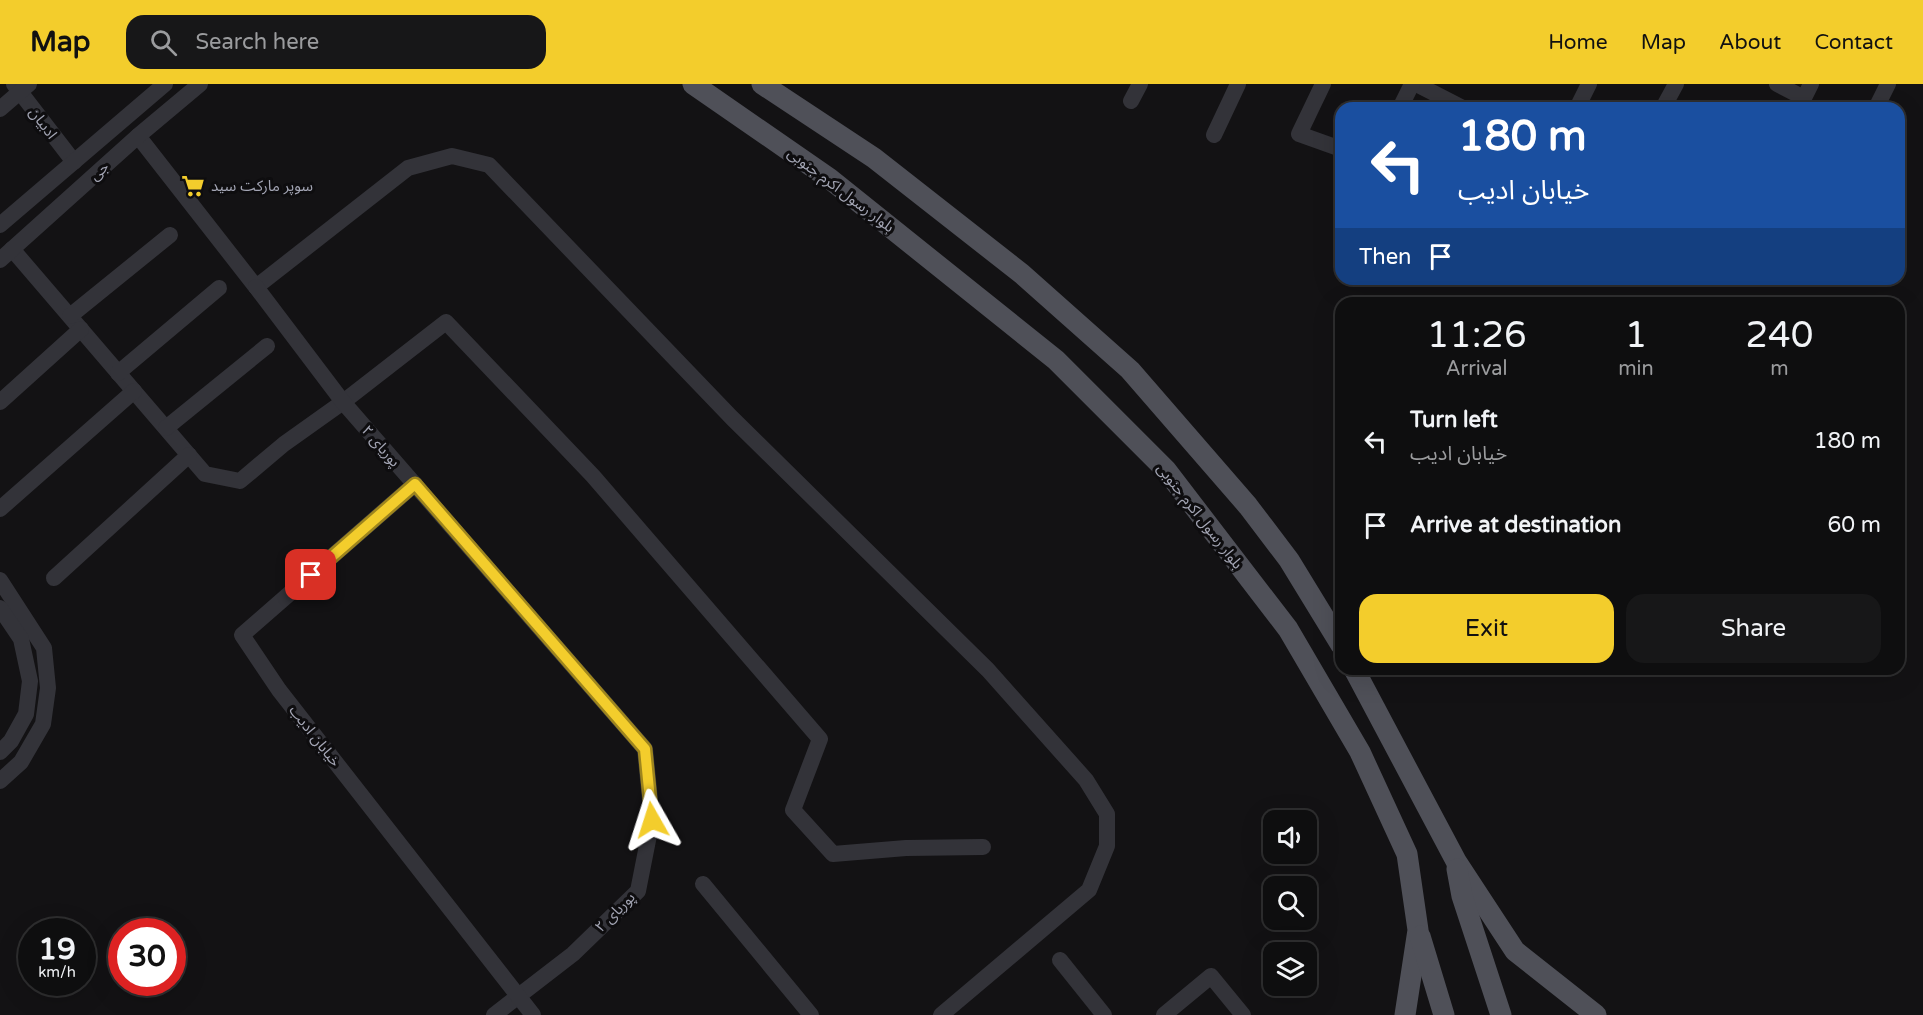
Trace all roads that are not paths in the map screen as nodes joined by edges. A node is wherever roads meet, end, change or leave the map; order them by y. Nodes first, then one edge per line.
1 (165, 84) edge
2 (200, 84) edge
3 (693, 84) edge
4 (762, 84) edge
5 (1140, 84) edge
6 (1238, 84) edge
7 (1323, 84) edge
8 (1414, 84) edge
9 (1589, 84) edge
10 (1676, 84) edge
11 (1777, 84) edge
12 (1811, 84) edge
13 (1888, 84) edge
14 (21, 87) edge
15 (1131, 101) dead end
16 (1404, 102) edge
17 (1451, 102) edge
18 (1580, 102) edge
19 (1666, 102) edge
20 (1879, 102) edge
21 (0, 109) edge
22 (1214, 135) dead end
23 (138, 136) junction
24 (1335, 147) edge
25 (74, 162) junction
26 (0, 225) edge
27 (170, 235) dead end
28 (6, 255) edge
29 (256, 286) junction
30 (219, 288) dead end
31 (75, 323) junction
32 (267, 346) dead end
33 (118, 373) junction
34 (134, 391) junction
35 (0, 402) edge
36 (343, 402) junction
37 (166, 428) junction
38 (189, 455) junction
39 (415, 484) junction
40 (0, 509) edge
41 (54, 578) dead end
42 (0, 580) edge
43 (0, 608) edge
44 (1335, 635) edge
45 (1356, 675) edge
46 (0, 752) edge
47 (0, 781) edge
48 (983, 847) dead end
49 (1456, 861) junction
50 (702, 884) dead end
51 (1418, 930) junction
52 (1060, 960) dead end
53 (517, 996) junction
54 (494, 1015) edge
55 (533, 1015) edge
56 (811, 1015) edge
57 (941, 1015) edge
58 (1104, 1015) edge
59 (1164, 1015) edge
60 (1243, 1015) edge
61 (1405, 1015) edge
62 (1444, 1015) edge
63 (1502, 1015) edge
64 (1596, 1015) edge

1 - 25 street, جی
2 - 23 street, جی
3 - 51 main road, بلوار رسول اکرم جنوبی
4 - 44 main road
5 - 15 street
6 - 22 street
7 - 24 street
8 - 16 street
8 - 17 street
9 - 18 street
10 - 19 street
11 - 12 street
13 - 20 street
14 - 21 street
14 - 25 street, ادبیان
23 - 28 street, جی
23 - 29 street, پوریای ۲
25 - 26 street, جی
27 - 31 street
28 - 31 street
29 - 36 street, پوریای ۲
29 - 57 street
30 - 33 street
31 - 33 street
31 - 35 street
32 - 37 street
33 - 34 street
34 - 37 street
34 - 40 street
36 - 38 street
36 - 39 street, پوریای ۲
36 - 48 street
37 - 38 street
38 - 41 street
39 - 53 street, پوریای ۲
39 - 53 street, خیابان ادیب
42 - 47 street
43 - 46 street
45 - 49 main road
49 - 63 main road
49 - 64 main road
50 - 56 street
51 - 61 main road, بلوار رسول اکرم جنوبی
51 - 62 main road
52 - 58 street
53 - 54 street, پوریای ۲
53 - 55 street, خیابان ادیب
59 - 60 street

